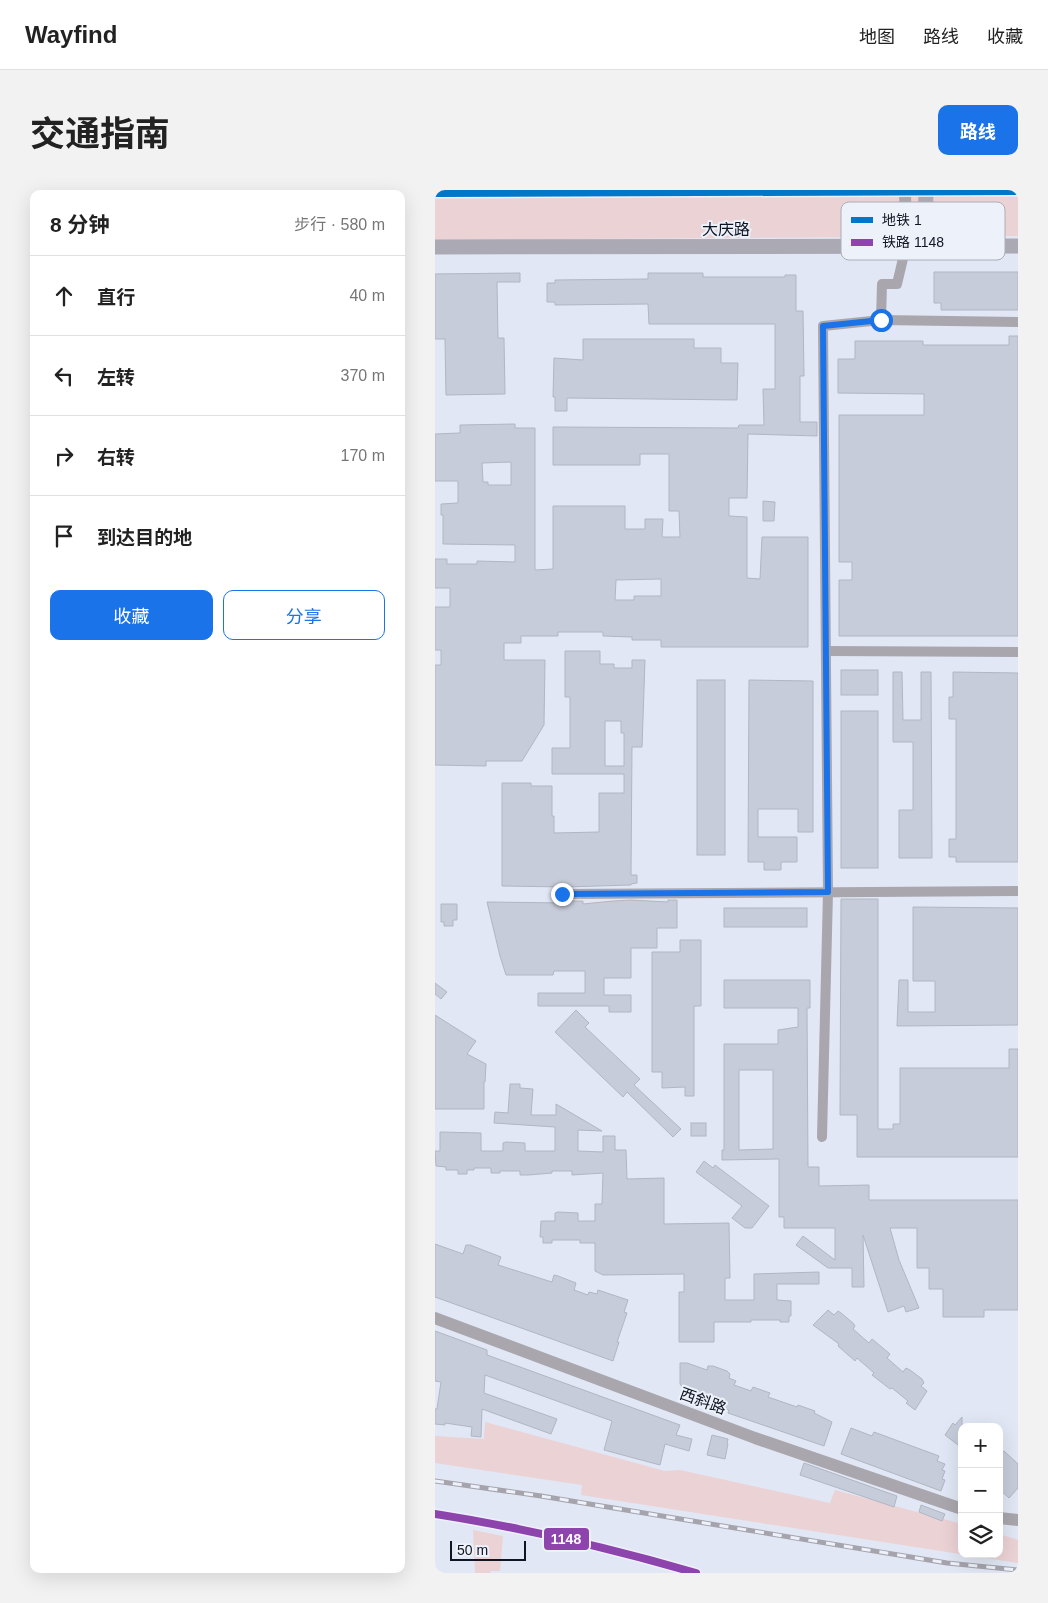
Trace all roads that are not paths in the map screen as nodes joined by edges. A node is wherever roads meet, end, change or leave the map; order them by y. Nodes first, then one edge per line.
1 (841, 246) edge
2 (1005, 246) edge
3 (1018, 246) edge
4 (435, 248) edge
5 (905, 260) edge
6 (881, 320) junction
7 (1018, 322) edge
8 (825, 651) junction
9 (1018, 652) edge
10 (1018, 891) edge
11 (828, 892) junction
12 (562, 894) dead end
13 (822, 1137) dead end
14 (435, 1318) edge
15 (958, 1508) edge
16 (1003, 1518) edge
17 (1018, 1520) edge

1 - 4 main road, 大庆路
2 - 3 main road, 大庆路
5 - 6 street
6 - 7 street
6 - 8 street
8 - 9 street
8 - 11 street
10 - 11 street
11 - 12 street
11 - 13 street
14 - 15 street, 西斜路
16 - 17 street

